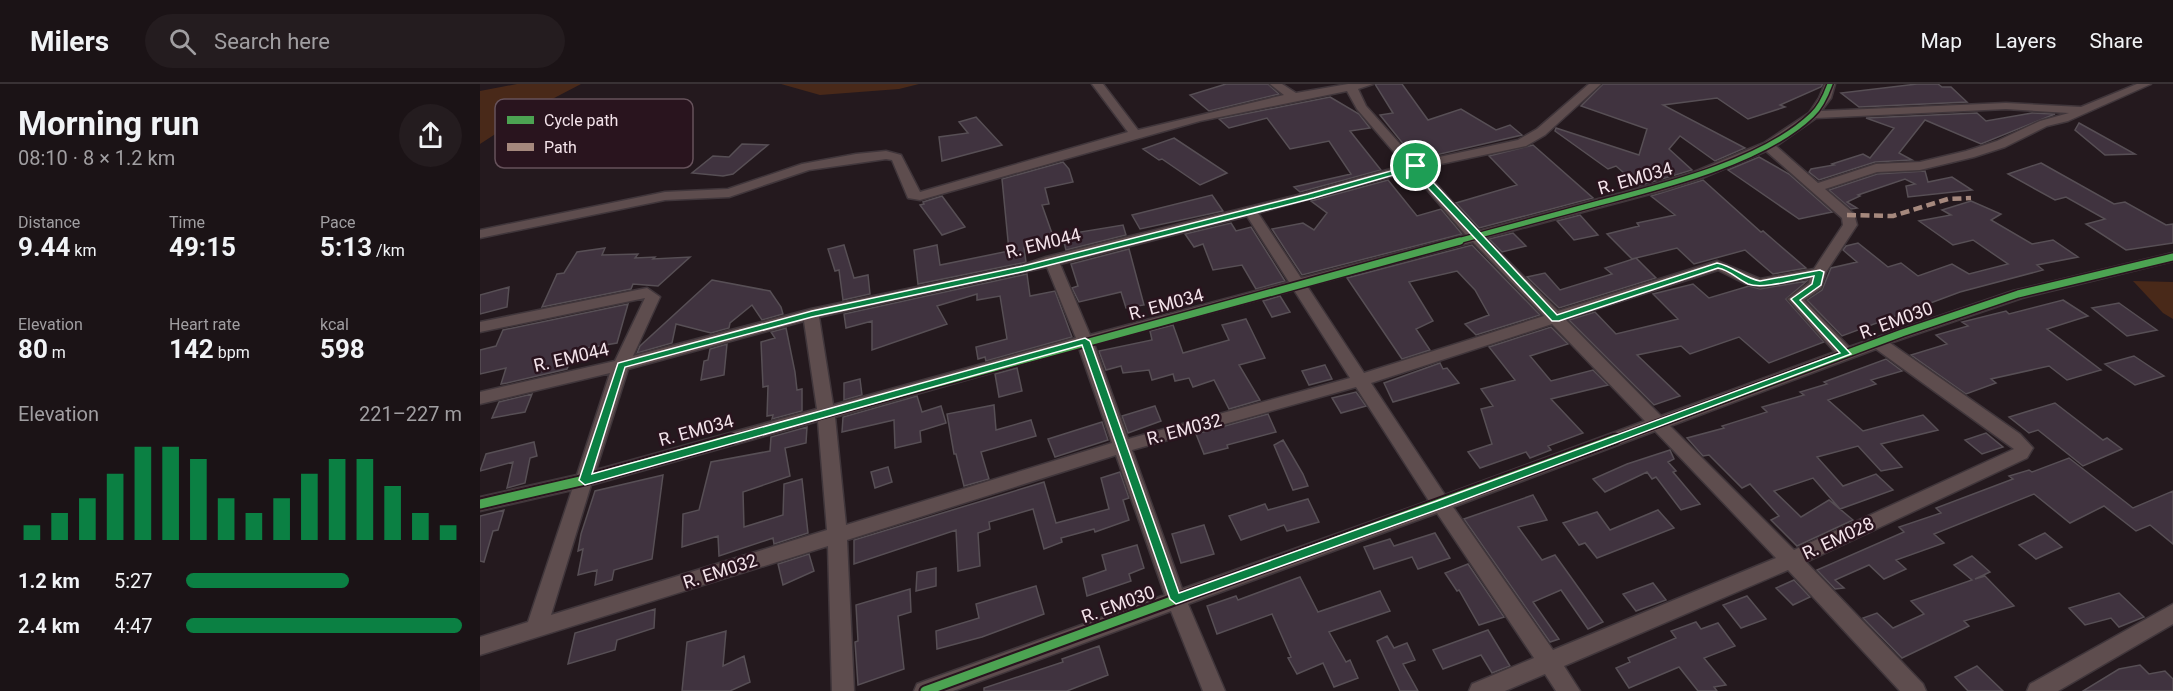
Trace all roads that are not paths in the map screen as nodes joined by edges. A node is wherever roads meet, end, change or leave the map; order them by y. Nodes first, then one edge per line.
1 (1097, 84) edge
2 (1275, 84) edge
3 (1368, 84) edge
4 (1596, 84) edge
5 (1830, 84) edge
6 (2146, 84) edge
7 (1351, 87) junction
8 (1294, 97) junction
9 (2046, 108) junction
10 (2085, 111) junction
11 (1813, 115) junction
12 (2064, 119) junction
13 (1136, 135) junction
14 (1768, 146) junction
15 (1416, 166) junction
16 (1816, 188) junction
17 (1250, 211) junction
18 (480, 234) edge
19 (1475, 236) junction
20 (2173, 257) edge
21 (1051, 260) junction
22 (1820, 272) junction
23 (1300, 285) junction
24 (812, 314) junction
25 (1556, 319) junction
26 (480, 327) edge
27 (1085, 341) junction
28 (1877, 342) junction
29 (1846, 354) junction
30 (621, 365) junction
31 (1359, 381) junction
32 (480, 398) edge
33 (826, 413) junction
34 (1658, 424) junction
35 (1121, 447) junction
36 (585, 480) junction
37 (480, 504) edge
38 (1441, 504) junction
39 (837, 534) junction
40 (1791, 560) junction
41 (1176, 599) junction
42 (2173, 614) edge
43 (536, 629) junction
44 (480, 646) edge
45 (1548, 663) junction
46 (843, 691) edge
47 (925, 691) edge
48 (1214, 691) edge
49 (1480, 691) edge
50 (1569, 691) edge
51 (1915, 691) edge
52 (2038, 691) edge

1 - 13 street
2 - 8 street
3 - 7 street
4 - 15 street, R. EM044
5 - 11 street, R. EM034
6 - 10 street
7 - 8 street
7 - 15 street
8 - 13 street
9 - 10 street
9 - 11 street
9 - 12 street
10 - 12 street
11 - 14 street, R. EM034
12 - 16 street
13 - 18 street
14 - 16 street
14 - 19 street, R. EM034
15 - 17 street, R. EM044
15 - 19 street
16 - 22 street
17 - 21 street, R. EM044
17 - 23 street
19 - 23 street, R. EM034
19 - 25 street
20 - 28 street, R. EM030
21 - 24 street, R. EM044
21 - 27 street
22 - 25 street, R. EM032
22 - 29 street
23 - 27 street, R. EM034
23 - 31 street
24 - 30 street, R. EM044
24 - 33 street
25 - 31 street, R. EM032
25 - 34 street
26 - 30 street
27 - 33 street, R. EM034
27 - 35 street
28 - 29 street, R. EM030
28 - 40 street, R. EM028
29 - 34 street, R. EM030
30 - 32 street, R. EM044
30 - 36 street
31 - 35 street, R. EM032
31 - 38 street
33 - 36 street, R. EM034
33 - 39 street
34 - 38 street, R. EM030
34 - 40 street
35 - 39 street, R. EM032
35 - 41 street
36 - 37 street, R. EM034
36 - 43 street
38 - 41 street, R. EM030
38 - 45 street
39 - 43 street, R. EM032
39 - 46 street
40 - 45 street, R. EM028
40 - 51 street
41 - 47 street, R. EM030
41 - 48 street
42 - 52 street
43 - 44 street, R. EM032
45 - 49 street, R. EM028
45 - 50 street

